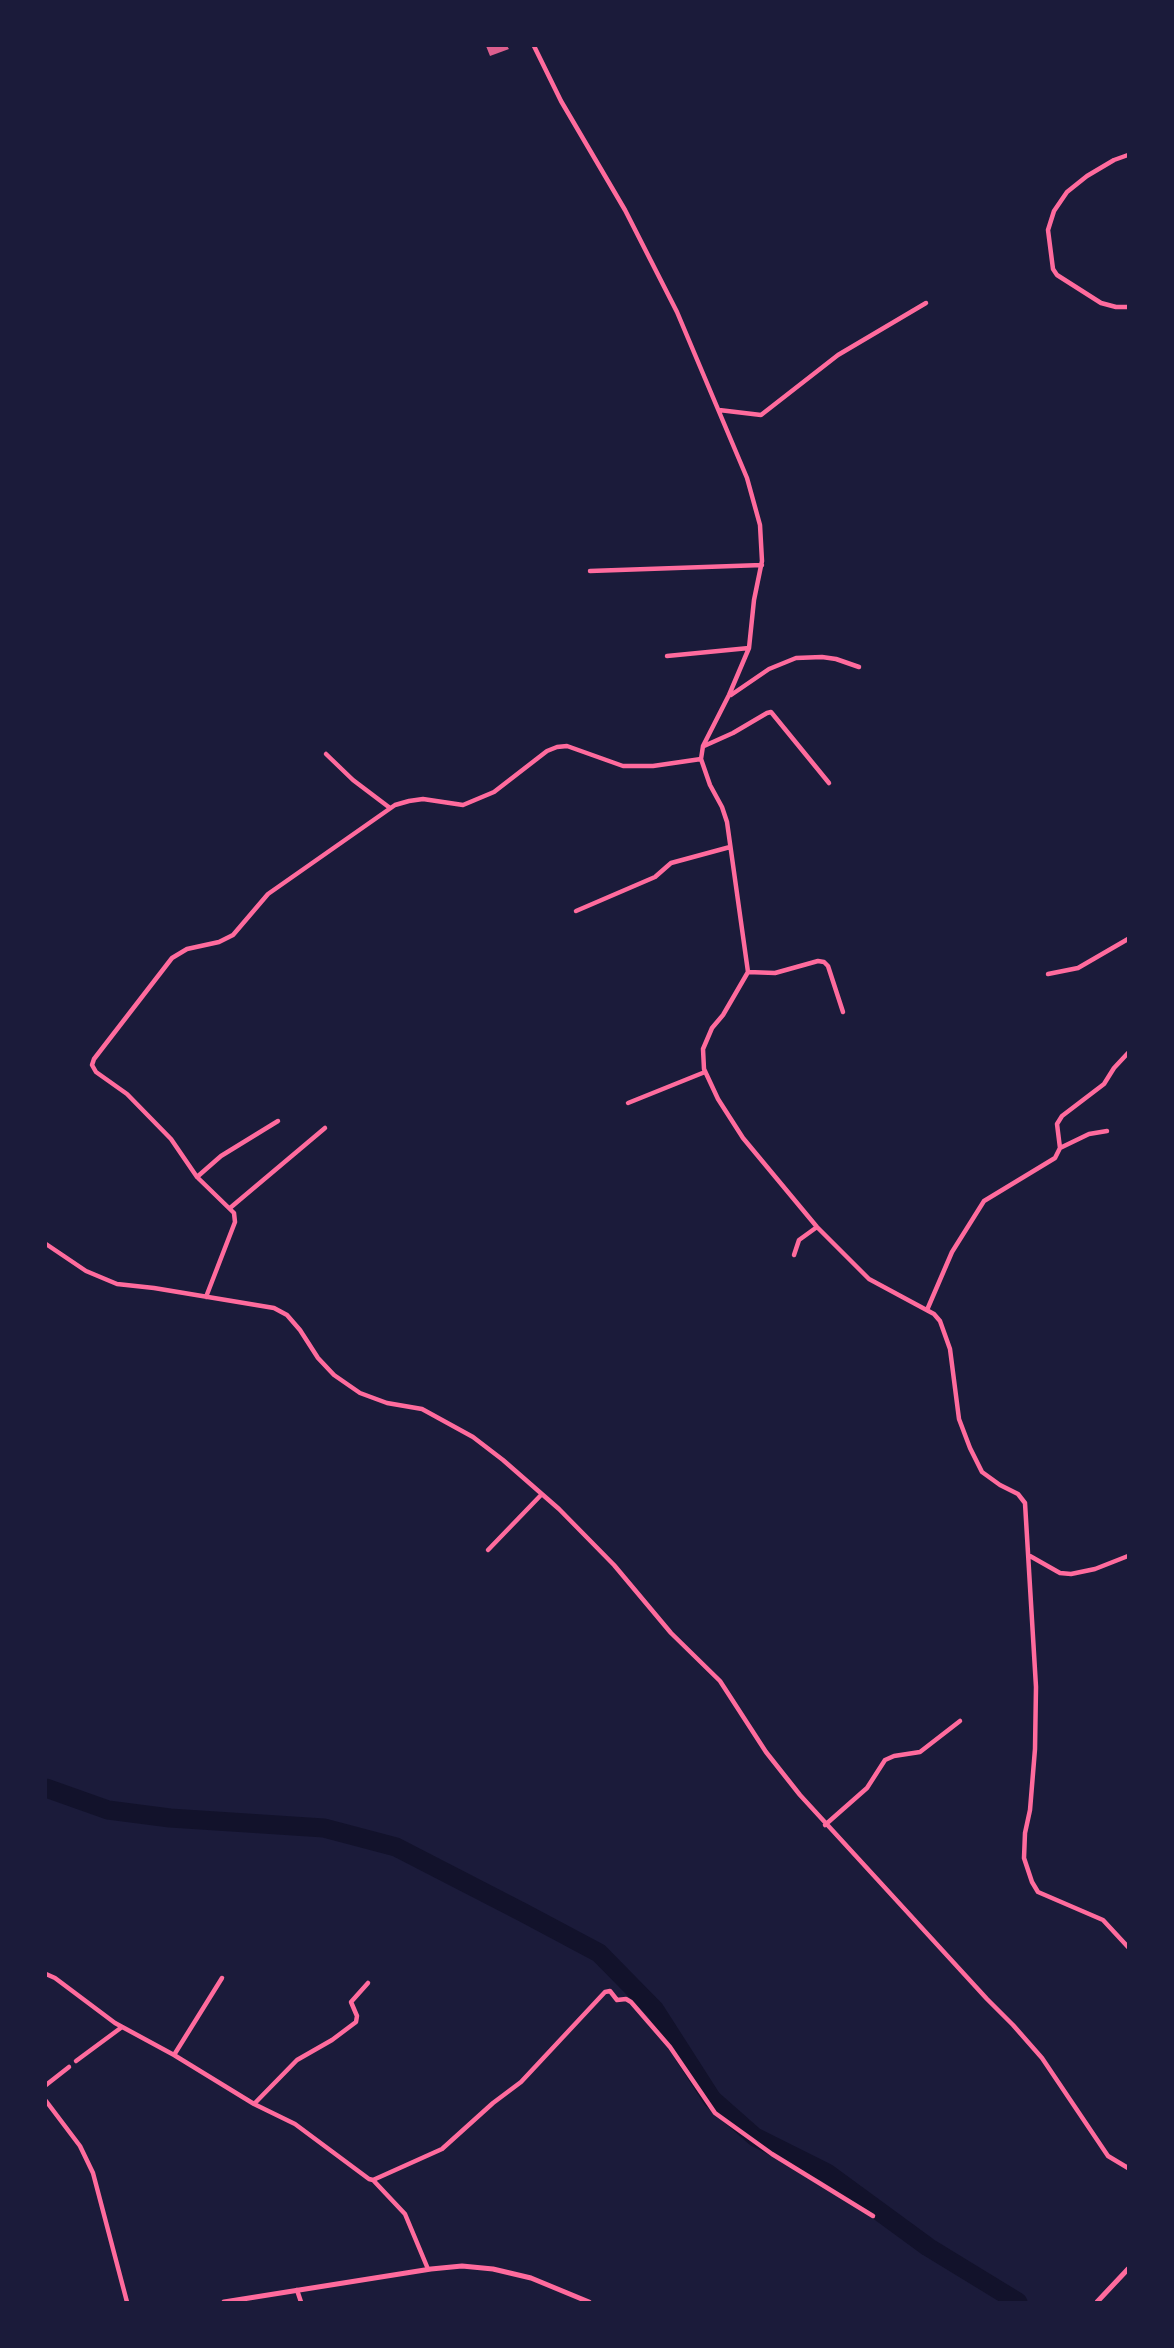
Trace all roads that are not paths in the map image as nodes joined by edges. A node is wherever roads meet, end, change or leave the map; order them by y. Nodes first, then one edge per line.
1 (534, 46) edge
2 (1129, 155) edge
3 (926, 303) dead end
4 (1129, 307) edge
5 (719, 410) junction
6 (762, 565) junction
7 (590, 571) dead end
8 (749, 648) junction
9 (667, 656) dead end
10 (859, 667) dead end
11 (729, 695) junction
12 (703, 746) junction
13 (326, 754) dead end
14 (701, 759) junction
15 (829, 783) dead end
16 (390, 808) junction
17 (730, 847) junction
18 (576, 911) dead end
19 (1129, 939) edge
20 (748, 972) junction
21 (1048, 974) dead end
22 (844, 1012) dead end
23 (1129, 1053) edge
24 (705, 1072) junction
25 (628, 1103) dead end
26 (278, 1121) dead end
27 (325, 1128) dead end
28 (1107, 1131) dead end
29 (1060, 1148) junction
30 (197, 1177) junction
31 (230, 1208) junction
32 (817, 1227) junction
33 (46, 1244) edge
34 (794, 1255) dead end
35 (206, 1297) junction
36 (927, 1310) junction
37 (542, 1494) junction
38 (488, 1550) dead end
39 (1029, 1556) junction
40 (1129, 1556) edge
41 (960, 1721) dead end
42 (825, 1825) junction
43 (1129, 1947) edge
44 (46, 1974) edge
45 (222, 1978) dead end
46 (368, 1983) dead end
47 (122, 2027) junction
48 (174, 2055) junction
49 (76, 2061) dead end
50 (69, 2067) dead end
51 (46, 2085) edge
52 (46, 2101) edge
53 (254, 2104) junction
54 (1129, 2168) edge
55 (373, 2180) junction
56 (873, 2216) dead end
57 (428, 2269) junction
58 (1129, 2269) edge
59 (297, 2290) junction
60 (127, 2302) edge
61 (224, 2302) edge
62 (301, 2302) edge
63 (589, 2302) edge
64 (1097, 2302) edge

1 - 5 street
2 - 4 street
3 - 5 street
5 - 6 street
6 - 7 street
6 - 8 street
8 - 9 street
8 - 11 street
10 - 11 street
11 - 12 street
12 - 14 street
12 - 15 street
13 - 16 street
14 - 16 street
14 - 17 street
16 - 30 street
17 - 18 street
17 - 20 street
19 - 21 street
20 - 22 street
20 - 24 street
23 - 29 street
24 - 25 street
24 - 32 street
26 - 30 street
27 - 31 street
28 - 29 street
29 - 36 street
30 - 31 street
31 - 35 street
32 - 34 street
32 - 36 street
33 - 35 street
35 - 37 street
36 - 39 street
37 - 38 street
37 - 42 street
39 - 40 street
39 - 43 street
41 - 42 street
42 - 54 street
44 - 47 street
45 - 48 street
46 - 53 street
47 - 48 street
47 - 49 street
48 - 53 street
50 - 51 street
52 - 60 street
53 - 55 street
55 - 56 street
55 - 57 street
57 - 59 street
57 - 63 street
58 - 64 street
59 - 61 street
59 - 62 street

